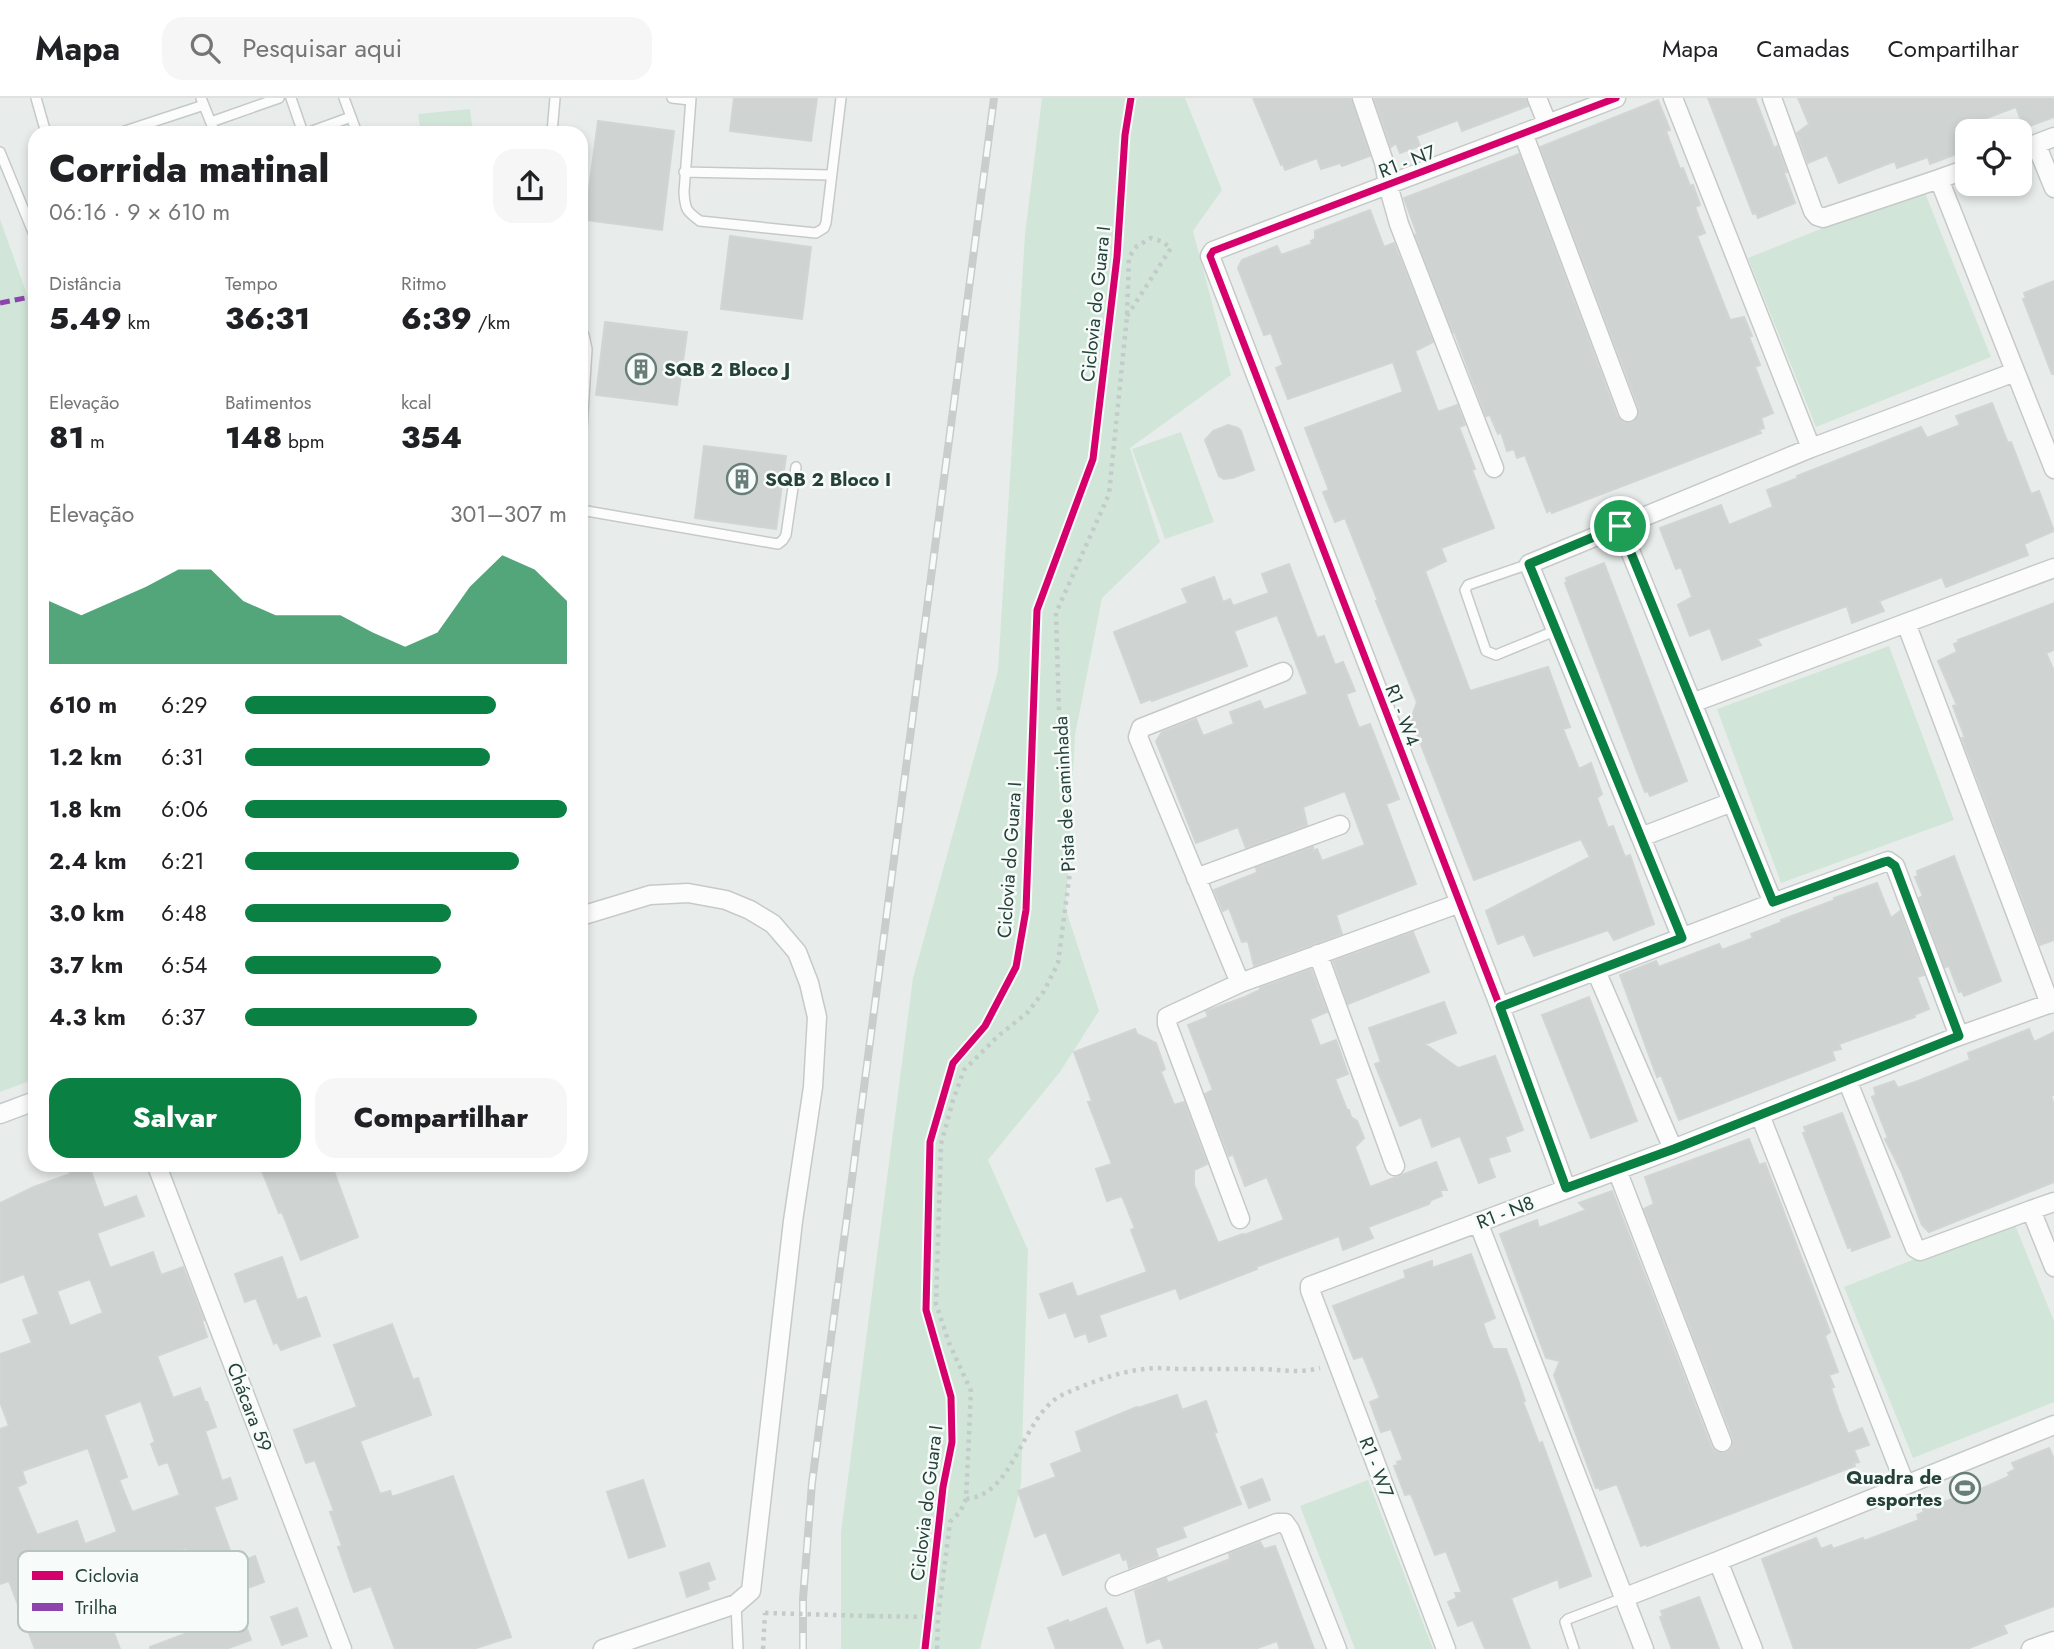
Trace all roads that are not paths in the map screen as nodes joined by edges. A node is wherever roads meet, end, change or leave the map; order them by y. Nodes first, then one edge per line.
1 (36, 98) edge
2 (279, 98) edge
3 (291, 98) edge
4 (344, 98) edge
5 (555, 98) edge
6 (672, 98) edge
7 (841, 98) edge
8 (1362, 98) edge
9 (1537, 98) edge
10 (1616, 98) edge
11 (1673, 98) edge
12 (1772, 98) edge
13 (691, 99) edge
14 (202, 102) edge
15 (351, 117) junction
16 (211, 122) junction
17 (1547, 123) junction
18 (44, 126) edge
19 (138, 126) edge
20 (212, 126) edge
21 (302, 126) edge
22 (325, 126) edge
23 (354, 126) edge
24 (553, 126) edge
25 (1523, 133) junction
26 (2054, 137) edge
27 (2032, 145) edge
28 (0, 152) edge
29 (2032, 153) edge
30 (684, 172) junction
31 (1955, 173) edge
32 (831, 176) junction
33 (1939, 179) junction
34 (1388, 186) junction
35 (2054, 188) edge
36 (28, 220) edge
37 (1210, 253) joint
38 (2015, 372) junction
39 (1628, 412) dead end
40 (1811, 448) junction
41 (796, 467) dead end
42 (1494, 468) dead end
43 (2054, 469) edge
44 (588, 511) edge
45 (1620, 526) junction
46 (1529, 564) junction
47 (2054, 568) edge
48 (1906, 624) junction
49 (1557, 631) junction
50 (1283, 672) dead end
51 (1692, 704) junction
52 (1732, 802) junction
53 (1340, 825) dead end
54 (1641, 837) junction
55 (1195, 878) junction
56 (1773, 902) junction
57 (1460, 903) junction
58 (588, 914) edge
59 (1682, 938) junction
60 (1318, 954) junction
61 (1596, 971) junction
62 (1240, 983) junction
63 (2052, 1003) edge
64 (1500, 1007) junction
65 (1959, 1036) junction
66 (1847, 1080) junction
67 (28, 1104) edge
68 (0, 1114) edge
69 (1760, 1115) junction
70 (1674, 1149) junction
71 (1395, 1166) dead end
72 (1617, 1170) junction
73 (159, 1172) edge
74 (1566, 1188) junction
75 (2054, 1202) edge
76 (2031, 1210) junction
77 (1240, 1219) dead end
78 (1478, 1222) junction
79 (2054, 1267) edge
80 (1310, 1286) joint
81 (2054, 1425) edge
82 (1722, 1442) dead end
83 (1905, 1484) junction
84 (1718, 1561) junction
85 (1115, 1586) dead end
86 (1623, 1598) junction
87 (736, 1604) junction
88 (2054, 1641) edge
89 (342, 1649) edge
90 (603, 1649) edge
91 (738, 1649) edge
92 (1337, 1649) edge
93 (1446, 1649) edge
94 (1574, 1649) edge
95 (1644, 1649) edge
96 (1753, 1649) edge
97 (2031, 1649) edge

1 - 18 lane
2 - 16 lane
3 - 21 lane
4 - 15 lane
5 - 24 lane
6 - 13 lane
7 - 32 lane
8 - 34 street
9 - 17 street
10 - 17 street, R1 - N7
11 - 40 street
12 - 33 street
13 - 30 lane
14 - 16 lane
14 - 19 lane
15 - 22 lane
15 - 23 lane
16 - 20 lane
17 - 25 street, R1 - N7
25 - 34 street, R1 - N7
25 - 39 street
26 - 27 street
28 - 36 lane
29 - 35 street
30 - 32 lane
30 - 32 lane
31 - 33 street
33 - 38 street
34 - 37 street, R1 - N7
34 - 42 street
37 - 57 street, R1 - W4
38 - 40 street
38 - 43 street
40 - 45 street
41 - 44 lane
45 - 46 street
45 - 51 street
46 - 49 street
46 - 49 lane
47 - 48 street
48 - 51 street
48 - 63 street
49 - 54 street
50 - 55 street
51 - 52 street
52 - 54 street
52 - 56 street
53 - 55 street
54 - 59 street
55 - 62 street
56 - 59 street
56 - 65 street
57 - 60 street
57 - 64 street, R1 - W4
58 - 87 street
59 - 61 street
60 - 62 street
60 - 71 street
61 - 64 street
61 - 70 street
62 - 77 street
63 - 65 street, R1 - N8
64 - 74 street, R1 - W4
65 - 66 street, R1 - N8
66 - 69 street, R1 - N8
66 - 76 street
67 - 68 street
69 - 70 street, R1 - N8
69 - 83 street
70 - 72 street, R1 - N8
72 - 74 street, R1 - N8
72 - 82 street
73 - 89 street, Chácara 59
74 - 78 street, R1 - N8
75 - 76 street
76 - 79 street
78 - 80 street, R1 - N8
78 - 86 street
80 - 93 street, R1 - W7
81 - 83 street
83 - 84 street
84 - 86 street
84 - 96 street
85 - 92 street
86 - 94 lane
86 - 95 street
87 - 90 street
87 - 91 lane
88 - 97 street

